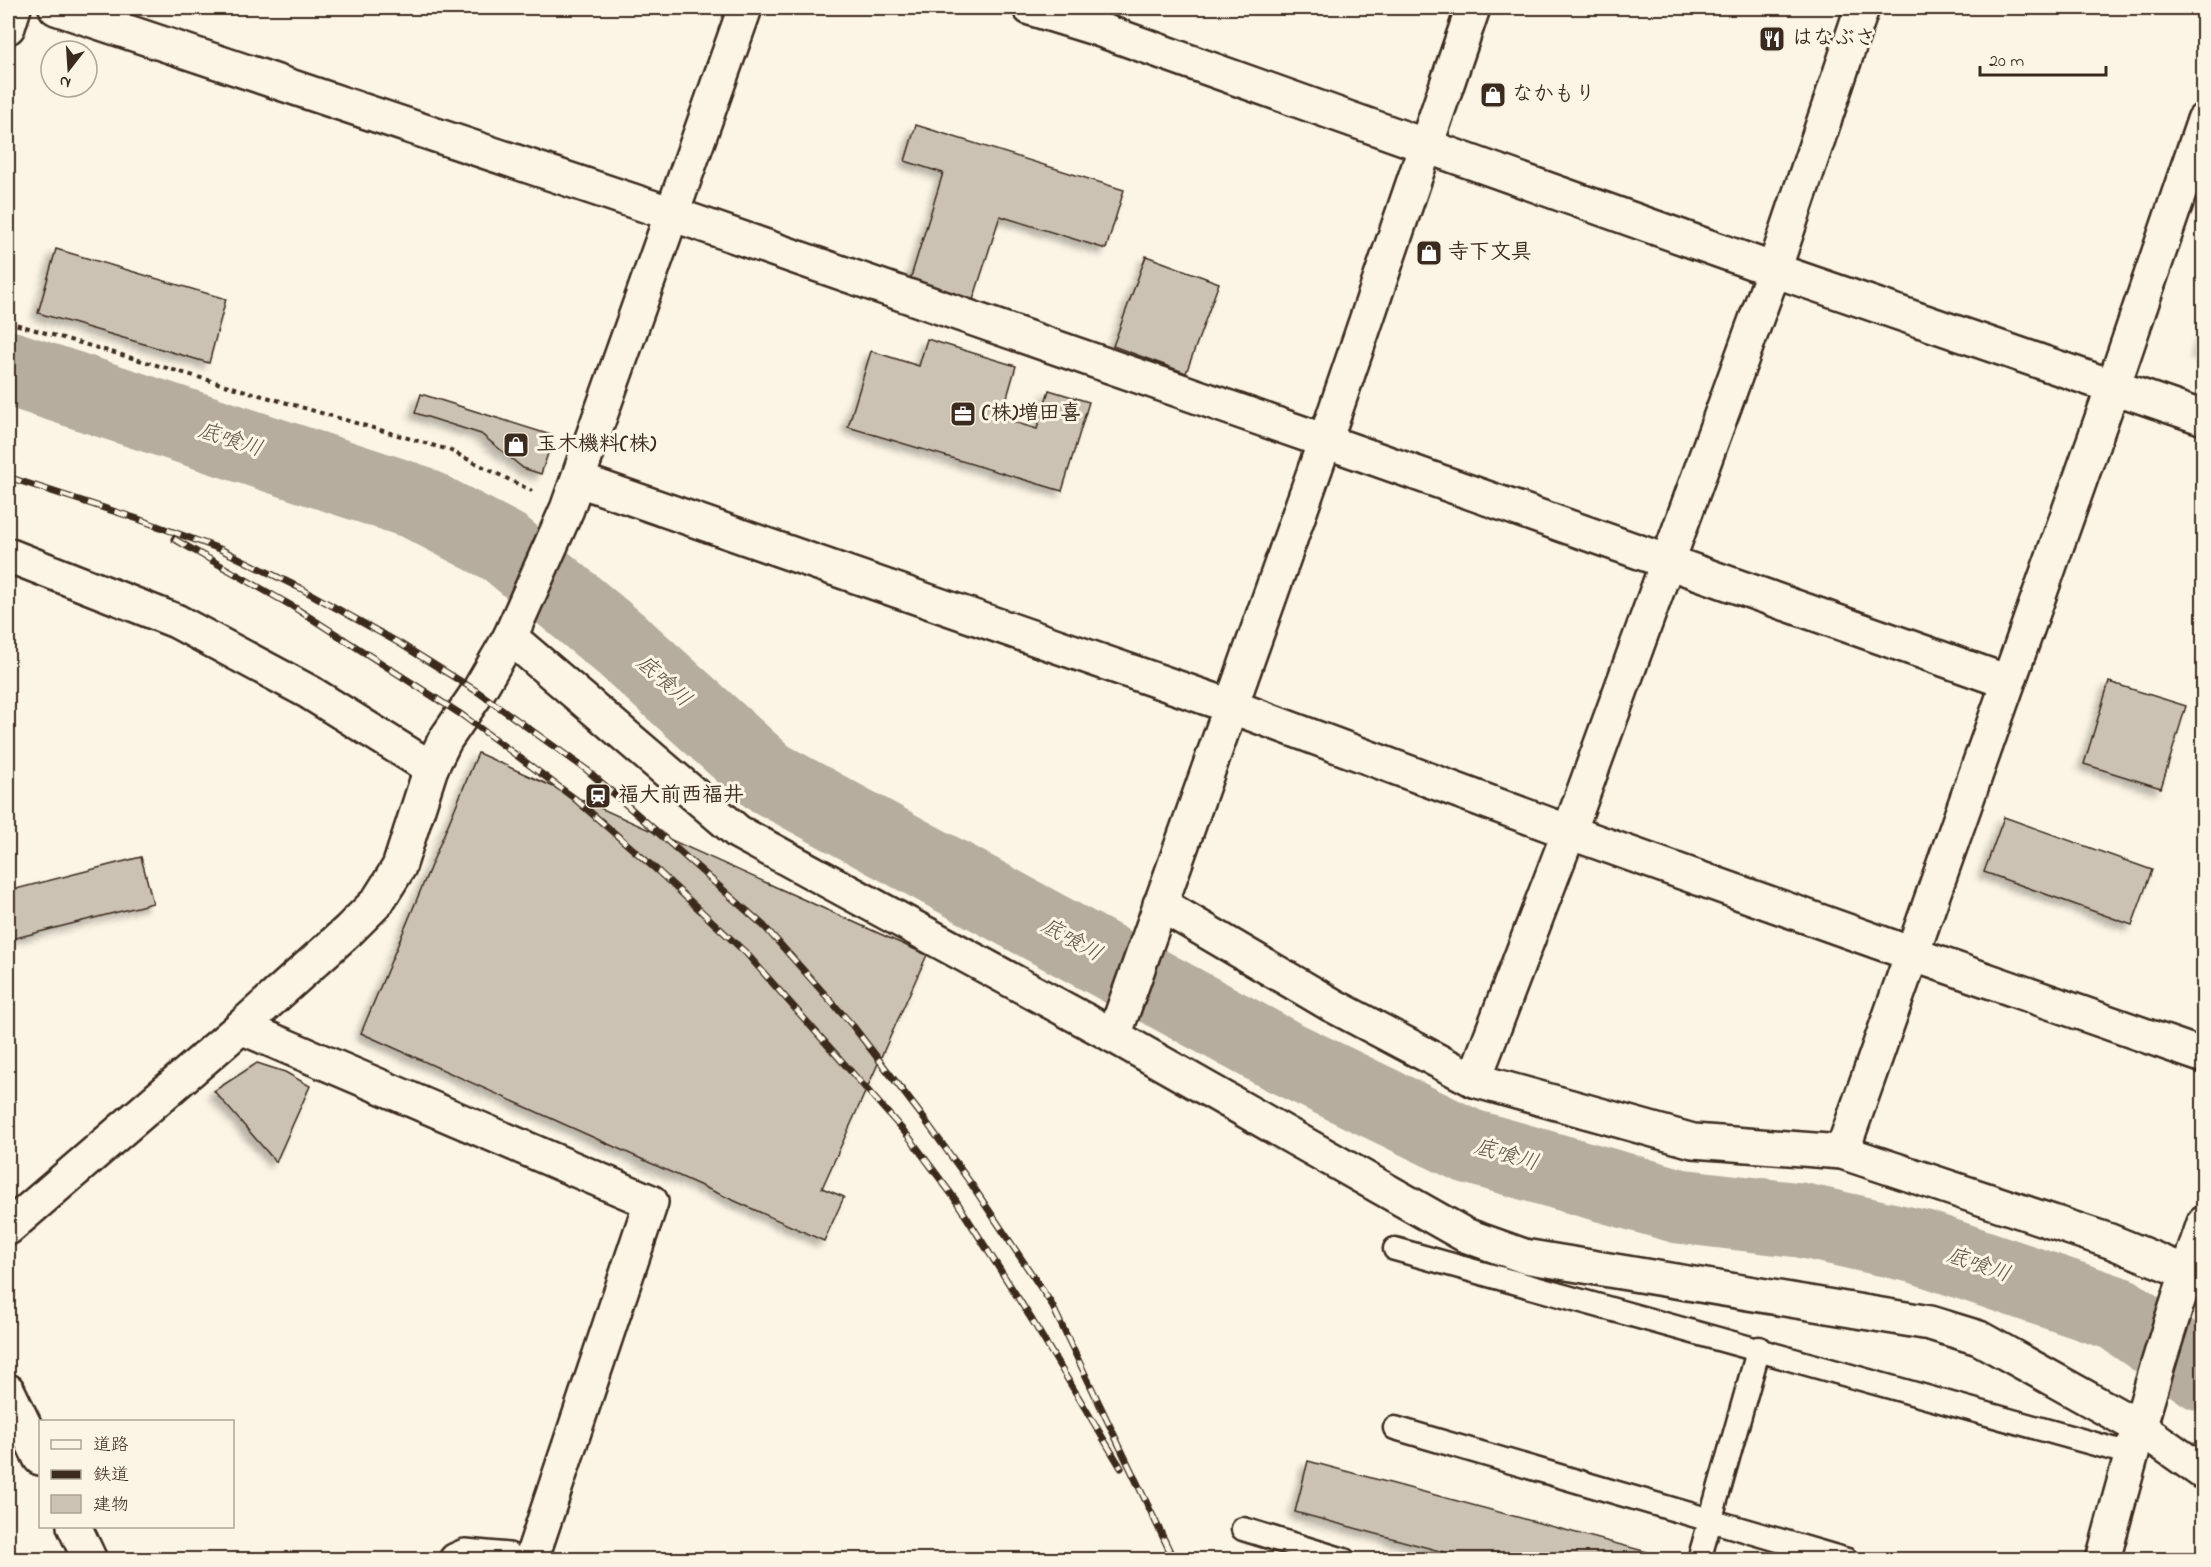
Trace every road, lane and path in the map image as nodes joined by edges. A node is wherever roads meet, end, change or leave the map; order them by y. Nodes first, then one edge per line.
1 (14, 8) edge
2 (56, 8) edge
3 (745, 8) edge
4 (1030, 8) edge
5 (1473, 8) edge
6 (1862, 8) edge
7 (1098, 18) edge
8 (8, 27) edge
9 (2204, 120) edge
10 (1426, 146) junction
11 (672, 214) junction
12 (1774, 270) junction
13 (8, 322) edge
14 (2113, 387) junction
15 (2204, 418) edge
16 (1325, 441) junction
17 (570, 502) junction
18 (8, 555) edge
19 (1667, 563) junction
20 (513, 630) junction
21 (2008, 682) junction
22 (1230, 706) junction
23 (431, 768) junction
24 (1569, 832) junction
25 (1160, 904) junction
26 (1912, 954) junction
27 (241, 1027) junction
28 (1114, 1036) junction
29 (2204, 1056) edge
30 (1474, 1080) junction
31 (1842, 1152) junction
32 (2204, 1223) edge
33 (8, 1228) edge
34 (1395, 1249) dead end
35 (2183, 1280) junction
36 (1759, 1348) junction
37 (8, 1391) edge
38 (2139, 1427) junction
39 (1395, 1428) dead end
40 (39, 1456) edge
41 (2204, 1473) edge
42 (1711, 1520) junction
43 (74, 1528) edge
44 (1243, 1529) dead end
45 (90, 1560) edge
46 (456, 1560) edge
47 (508, 1560) edge
48 (531, 1560) edge
49 (1344, 1560) edge
50 (1699, 1560) edge
51 (1847, 1560) edge
52 (2103, 1560) edge

1 - 8 street
2 - 11 street
3 - 11 street
4 - 7 street
5 - 10 street
6 - 12 street
7 - 10 street
9 - 14 street
10 - 12 street
10 - 16 street
11 - 16 street
11 - 17 street
12 - 14 street
12 - 19 street
13 - 17 path
14 - 15 street
14 - 21 street
16 - 19 street
16 - 22 street
17 - 20 street
17 - 22 street
18 - 23 street
19 - 21 street
19 - 24 street
20 - 23 street
20 - 28 street
21 - 26 street
22 - 24 street
22 - 25 street
23 - 27 street
24 - 26 street
24 - 30 street
25 - 28 street
25 - 30 street
26 - 29 street
26 - 31 street
27 - 33 street
27 - 48 street
28 - 38 street
30 - 31 street
31 - 35 street
32 - 35 street
34 - 36 lane
35 - 38 street
36 - 38 lane
36 - 42 lane
37 - 40 street
38 - 41 street
38 - 52 street
39 - 42 lane
42 - 50 lane
42 - 51 lane
43 - 45 street
44 - 49 lane
46 - 47 street

